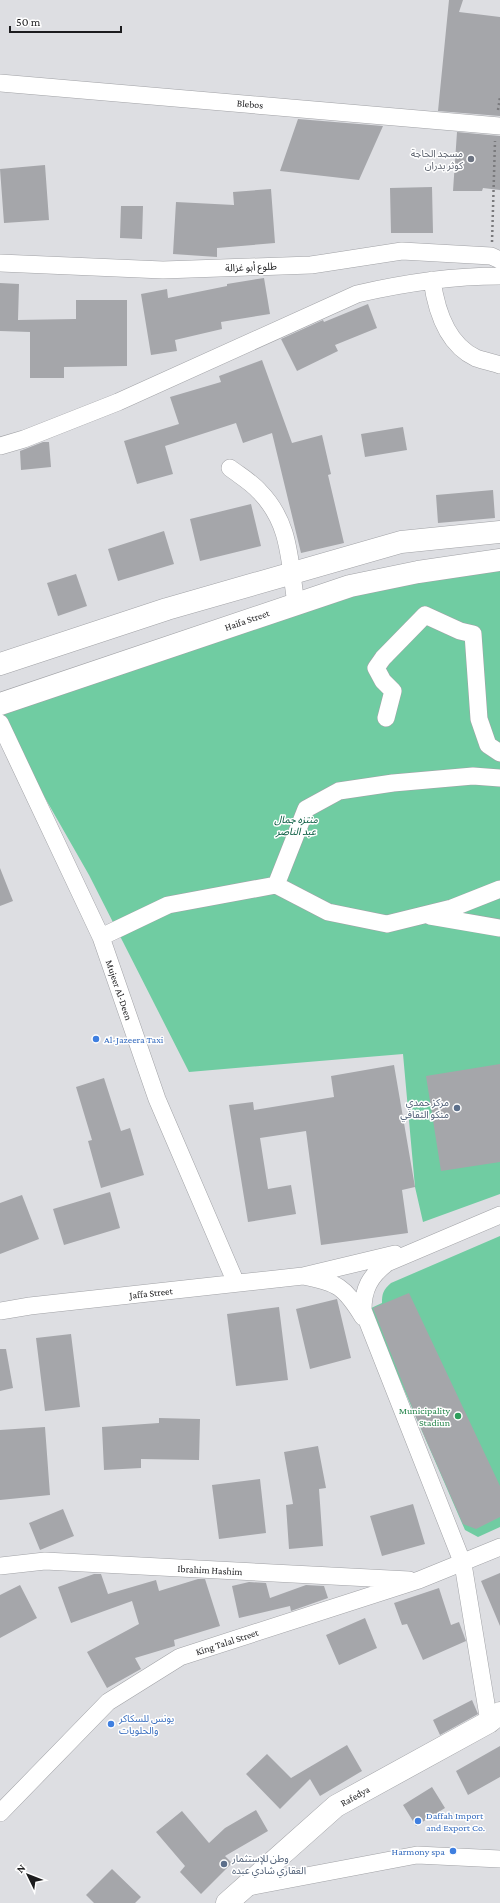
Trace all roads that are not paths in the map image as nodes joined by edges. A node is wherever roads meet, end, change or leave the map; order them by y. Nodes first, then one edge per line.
1 (0, 83) edge
2 (498, 126) edge
3 (496, 258) edge
4 (0, 263) edge
5 (500, 276) edge
6 (432, 280) junction
7 (500, 365) edge
8 (0, 446) edge
9 (230, 468) dead end
10 (500, 532) edge
11 (500, 560) edge
12 (291, 574) junction
13 (296, 603) junction
14 (0, 664) edge
15 (0, 704) edge
16 (386, 718) dead end
17 (0, 723) edge
18 (500, 753) edge
19 (500, 778) edge
20 (276, 885) junction
21 (500, 889) edge
22 (422, 915) junction
23 (500, 928) edge
24 (101, 937) junction
25 (500, 1215) edge
26 (426, 1247) junction
27 (303, 1276) junction
28 (236, 1283) junction
29 (0, 1311) edge
30 (365, 1318) junction
31 (500, 1547) edge
32 (463, 1564) junction
33 (0, 1566) edge
34 (420, 1580) junction
35 (496, 1717) edge
36 (0, 1813) edge
37 (500, 1859) edge
38 (235, 1896) edge

1 - 2 street, Blebos
3 - 4 street, طلوع أبو غزالة
5 - 6 street
6 - 7 street
6 - 8 street
9 - 12 street
10 - 12 main road
11 - 13 main road, Haifa Street
12 - 13 street
12 - 14 main road
13 - 15 main road, Haifa Street
16 - 18 street
17 - 24 street, Mujeer Al-Deen
19 - 20 street
20 - 22 street
20 - 24 street
21 - 22 street
22 - 23 street
24 - 28 street, Mujeer Al-Deen
25 - 26 street
26 - 27 street
26 - 30 street
27 - 28 street, Jaffa Street
27 - 30 street
28 - 29 street, Jaffa Street
30 - 32 street
31 - 32 street, King Talal Street
32 - 34 street, King Talal Street
32 - 35 street
33 - 34 street, Ibrahim Hashim
34 - 36 street, King Talal Street
35 - 38 main road, Rafedya
37 - 38 street

